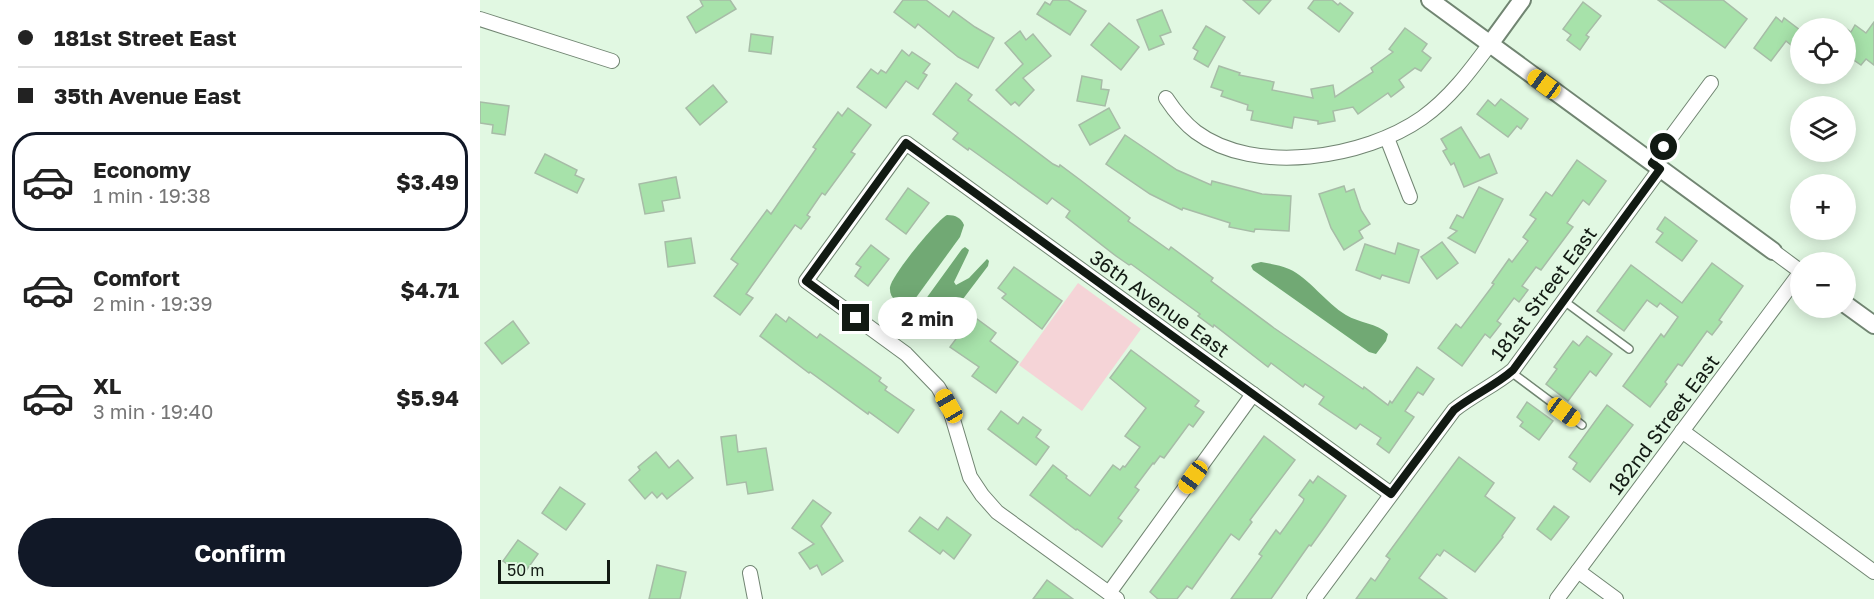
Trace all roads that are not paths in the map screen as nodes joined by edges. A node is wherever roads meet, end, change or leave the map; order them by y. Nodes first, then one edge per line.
1 (1430, 0) edge
2 (1522, 0) edge
3 (480, 19) edge
4 (1490, 44) junction
5 (612, 61) dead end
6 (1711, 83) dead end
7 (1166, 98) dead end
8 (1387, 138) junction
9 (1656, 166) junction
10 (1410, 196) dead end
11 (1773, 251) joint
12 (1790, 264) edge
13 (1790, 285) edge
14 (1564, 301) junction
15 (1856, 312) edge
16 (1874, 325) edge
17 (1629, 349) dead end
18 (1511, 372) junction
19 (1253, 394) junction
20 (1582, 425) dead end
21 (1682, 431) junction
22 (1391, 494) junction
23 (1578, 571) junction
24 (1874, 572) edge
25 (750, 573) dead end
26 (1113, 596) edge
27 (754, 599) edge
28 (1314, 599) edge
29 (1557, 599) edge
30 (1616, 599) edge

1 - 4 street
2 - 4 street
3 - 5 street
4 - 8 street
4 - 9 street
6 - 9 street, 181st Street East
7 - 8 street
8 - 10 street
9 - 11 street
9 - 14 street, 181st Street East
11 - 12 street, 182nd Street East
13 - 21 street, 182nd Street East
14 - 17 lane
14 - 18 street, 181st Street East
15 - 16 street
18 - 20 lane
18 - 22 street, 181st Street East
19 - 22 street, 36th Avenue East
19 - 26 street
19 - 26 street, 36th Avenue East
21 - 23 street, 182nd Street East
21 - 24 street
22 - 28 street, 181st Street East
23 - 29 street, 182nd Street East
23 - 30 street
25 - 27 street

